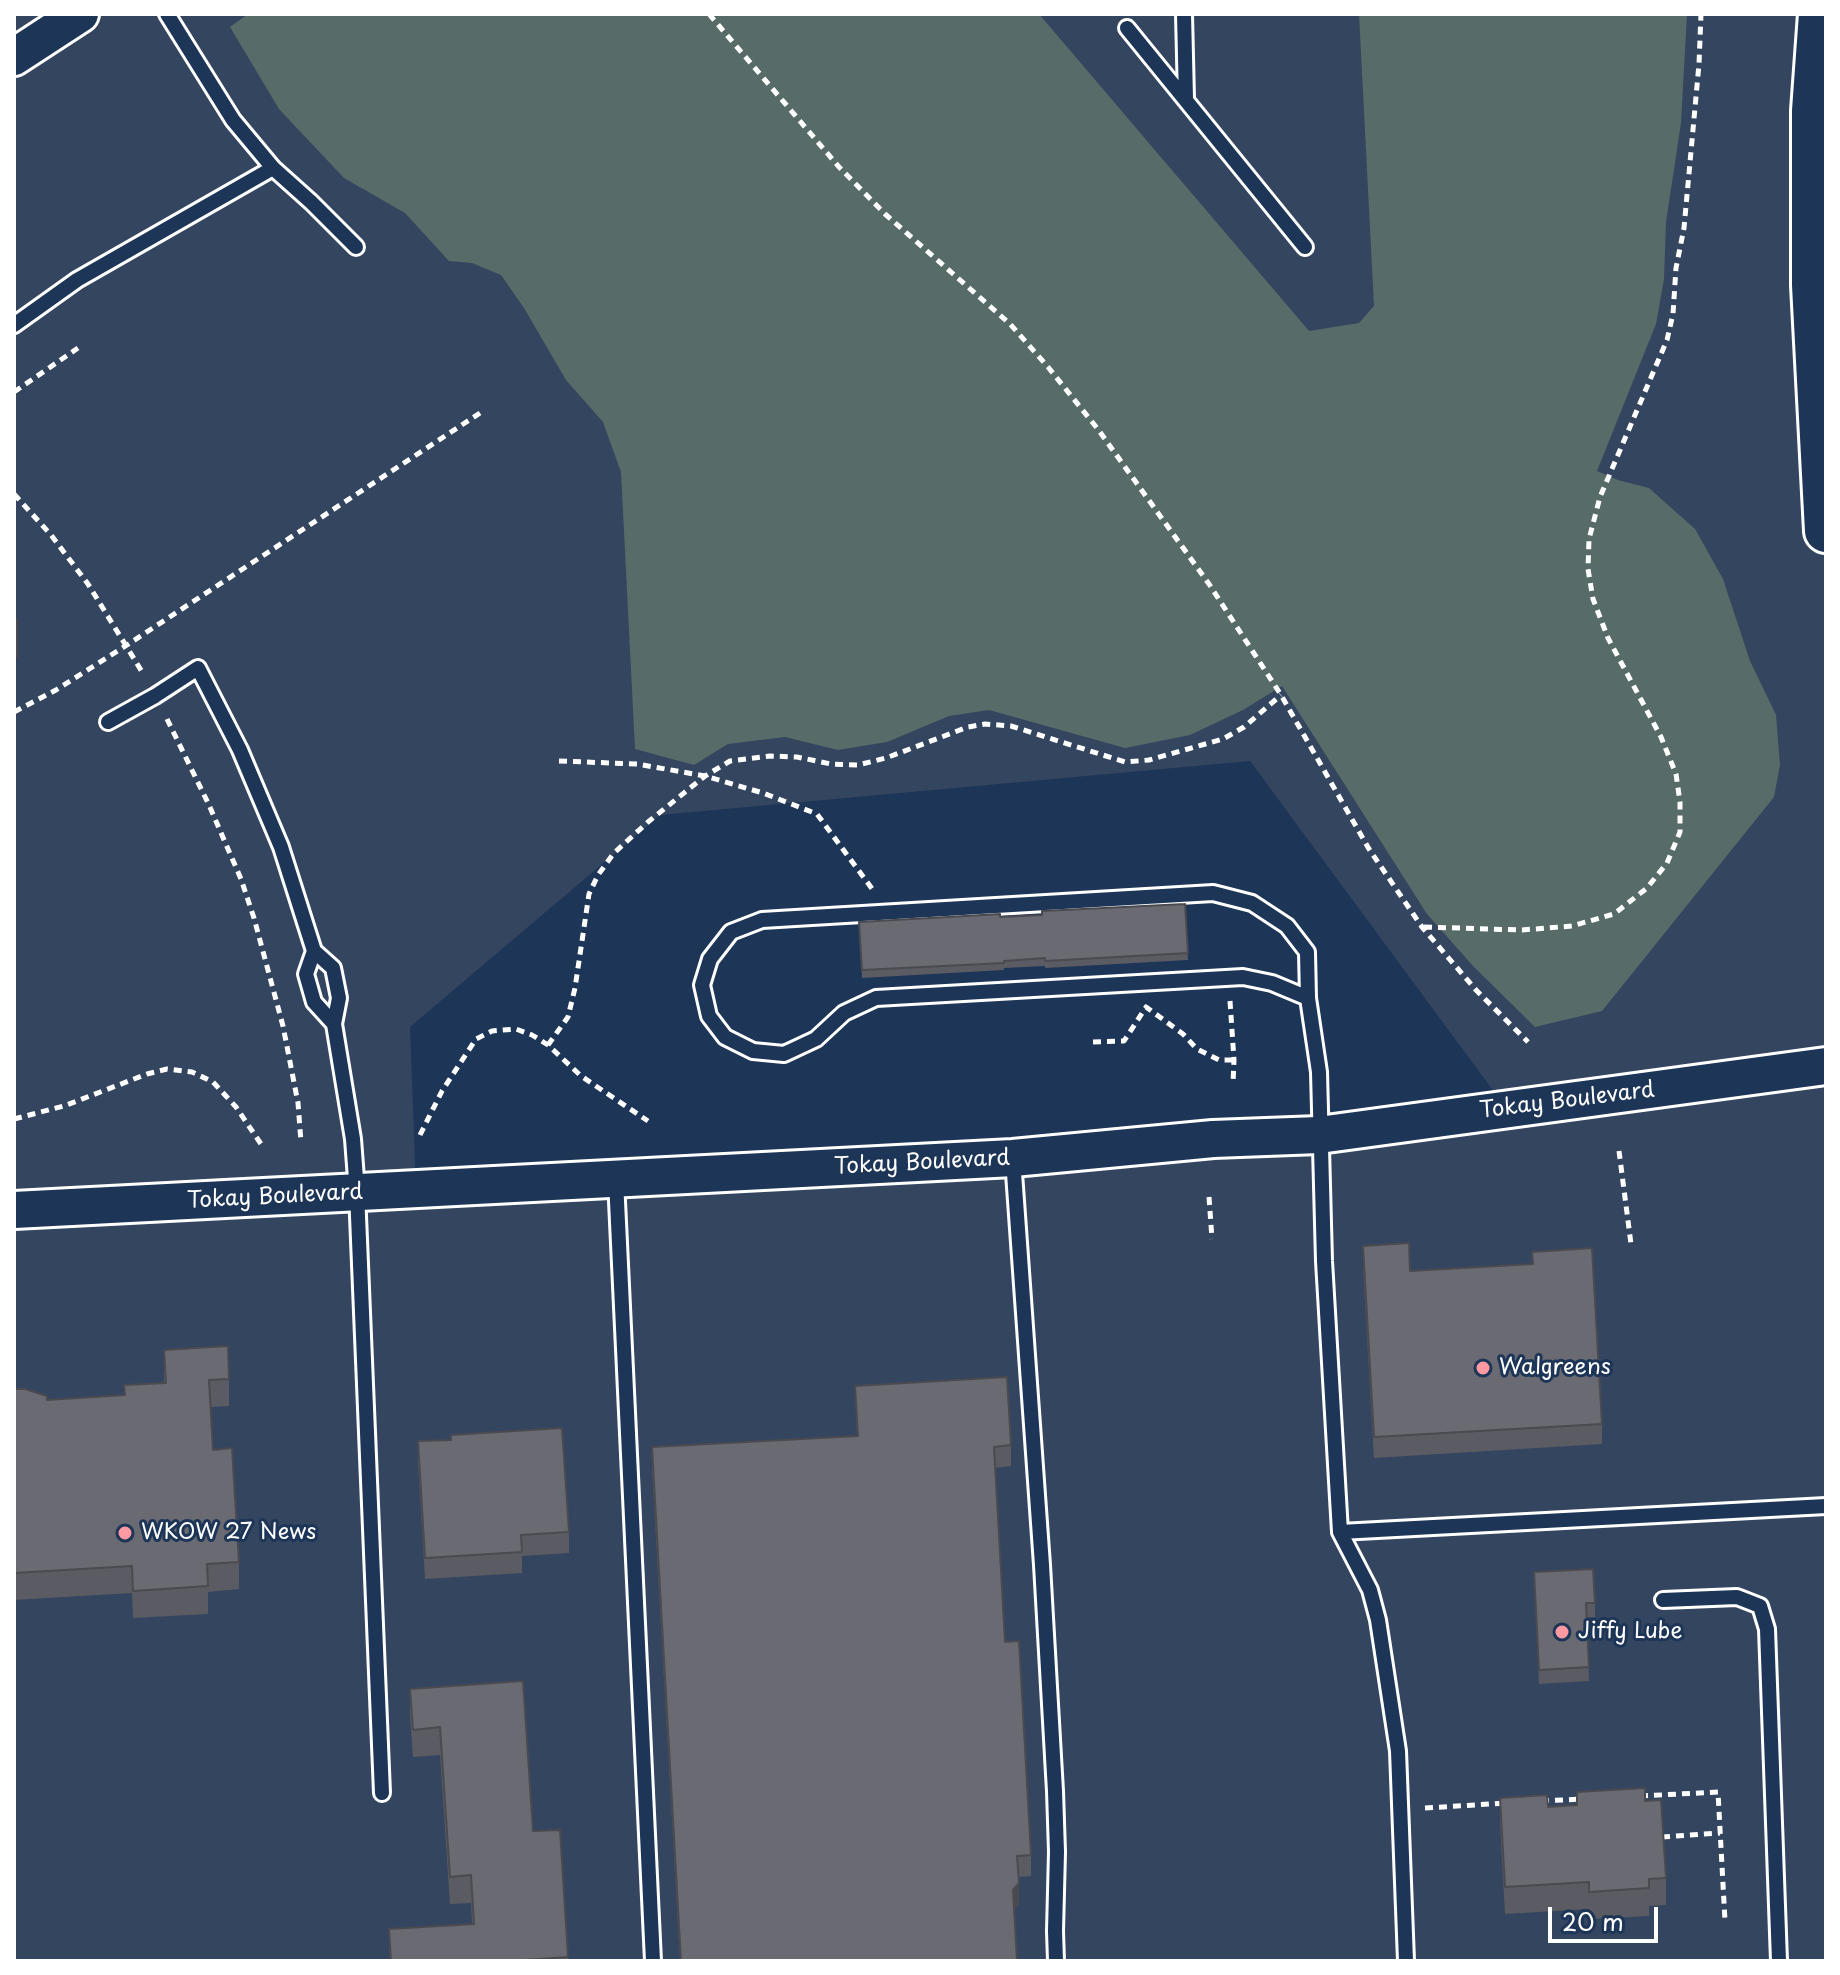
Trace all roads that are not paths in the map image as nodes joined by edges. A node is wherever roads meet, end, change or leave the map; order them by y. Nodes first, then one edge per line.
1 (80, 14) edge
2 (167, 14) edge
3 (1184, 14) edge
4 (1820, 14) edge
5 (1127, 28) dead end
6 (14, 57) edge
7 (1186, 99) junction
8 (273, 168) junction
9 (356, 247) dead end
10 (1305, 247) dead end
11 (14, 325) edge
12 (1826, 531) edge
13 (108, 722) dead end
14 (314, 951) junction
15 (1308, 998) junction
16 (334, 1024) junction
17 (1826, 1066) edge
18 (1319, 1135) junction
19 (1013, 1158) junction
20 (616, 1179) junction
21 (357, 1192) junction
22 (14, 1210) edge
23 (1826, 1506) edge
24 (1340, 1532) junction
25 (1663, 1600) dead end
26 (382, 1793) dead end
27 (653, 1961) edge
28 (1056, 1961) edge
29 (1406, 1961) edge
30 (1779, 1961) edge

1 - 6 street
2 - 8 lane
3 - 7 lane
4 - 12 main road
5 - 7 lane
7 - 10 lane
8 - 9 lane
8 - 11 lane
13 - 14 lane
14 - 16 lane
14 - 16 lane
15 - 15 lane
15 - 18 lane
16 - 21 lane
17 - 18 street, Tokay Boulevard
18 - 19 street, Tokay Boulevard
18 - 24 lane
19 - 20 street, Tokay Boulevard
19 - 28 lane
20 - 21 street, Tokay Boulevard
20 - 27 lane
21 - 22 street, Tokay Boulevard
21 - 26 lane
23 - 24 lane
24 - 29 lane
25 - 30 lane

